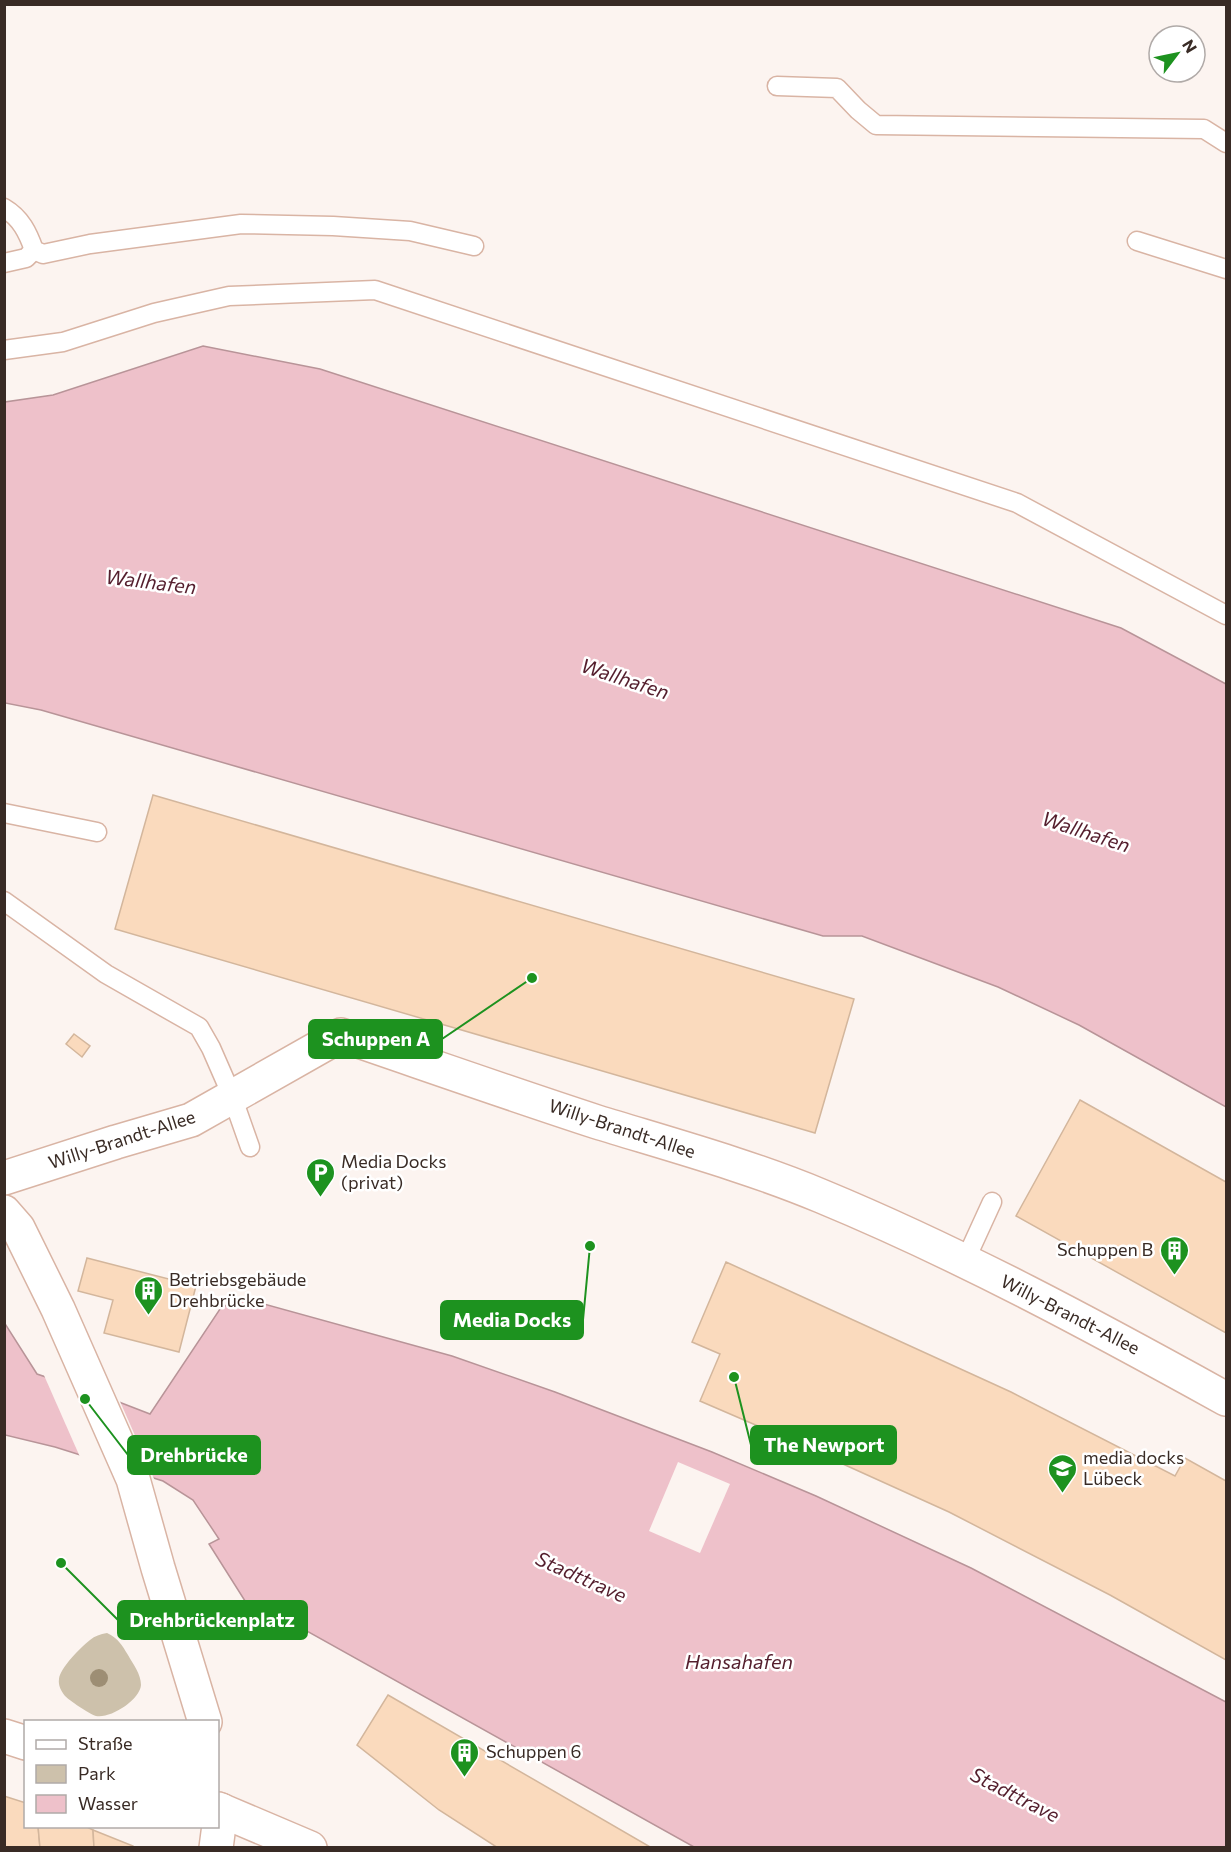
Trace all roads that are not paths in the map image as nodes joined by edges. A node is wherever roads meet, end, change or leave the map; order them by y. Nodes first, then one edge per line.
1 (777, 86) dead end
2 (1227, 142) edge
3 (4, 196) edge
4 (9, 210) edge
5 (1137, 241) dead end
6 (474, 246) dead end
7 (34, 250) junction
8 (4, 263) edge
9 (1227, 268) edge
10 (4, 350) edge
11 (1227, 615) edge
12 (4, 813) edge
13 (97, 832) dead end
14 (4, 901) edge
15 (232, 1096) junction
16 (250, 1147) dead end
17 (4, 1178) edge
18 (992, 1202) dead end
19 (4, 1212) edge
20 (4, 1244) edge
21 (965, 1261) junction
22 (45, 1307) junction
23 (1227, 1399) edge
24 (204, 1720) edge
25 (4, 1736) edge
26 (24, 1742) edge
27 (219, 1801) edge
28 (217, 1828) edge
29 (216, 1848) edge
30 (310, 1848) edge

1 - 2 lane
3 - 4 lane
4 - 7 lane
5 - 9 lane
6 - 7 lane
7 - 8 lane
10 - 11 lane
12 - 13 lane
14 - 15 lane
15 - 16 lane
15 - 17 street, Willy-Brandt-Allee
15 - 21 street, Willy-Brandt-Allee
18 - 21 lane
19 - 22 street
20 - 22 street
21 - 23 street, Willy-Brandt-Allee
22 - 24 street
25 - 26 street
27 - 30 street
28 - 29 street

